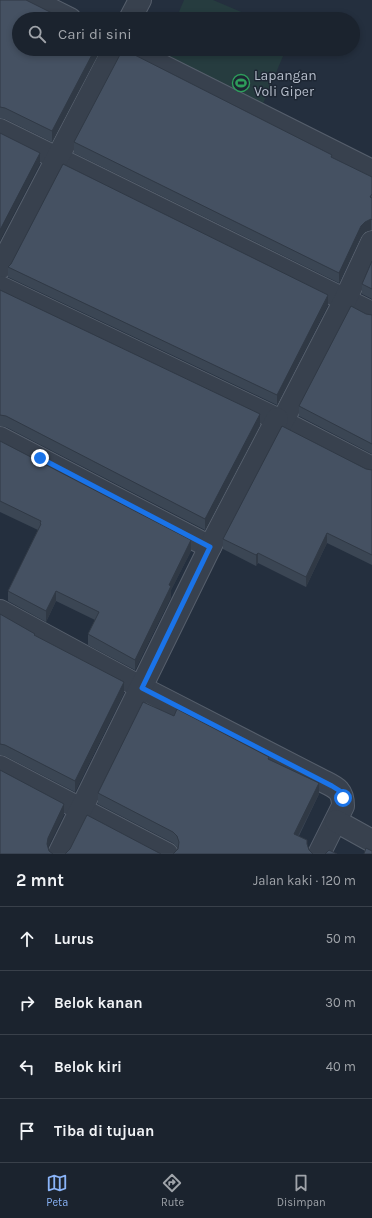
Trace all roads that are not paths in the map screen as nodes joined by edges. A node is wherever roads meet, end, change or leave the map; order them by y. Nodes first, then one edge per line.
1 (32, 0) edge
2 (140, 0) edge
3 (56, 12) edge
4 (134, 12) edge
5 (110, 56) edge
6 (143, 56) edge
7 (0, 130) edge
8 (57, 159) junction
9 (372, 171) edge
10 (372, 242) edge
11 (0, 268) edge
12 (0, 287) edge
13 (345, 300) junction
14 (372, 313) edge
15 (280, 420) junction
16 (0, 438) edge
17 (372, 468) edge
18 (210, 547) junction
19 (0, 611) edge
20 (142, 688) junction
21 (0, 767) edge
22 (82, 809) junction
23 (336, 821) junction
24 (372, 841) edge
25 (59, 854) edge
26 (168, 854) edge
27 (319, 854) edge

1 - 3 street
2 - 4 street
5 - 8 street
6 - 9 street
7 - 8 street
8 - 11 street
8 - 13 street
10 - 13 street
12 - 15 street
13 - 14 street
13 - 15 street
15 - 17 street
15 - 18 street
16 - 18 street
18 - 20 street
19 - 20 street
20 - 22 street
20 - 23 street
21 - 22 street
22 - 25 street
22 - 26 street
23 - 24 street
23 - 27 street

